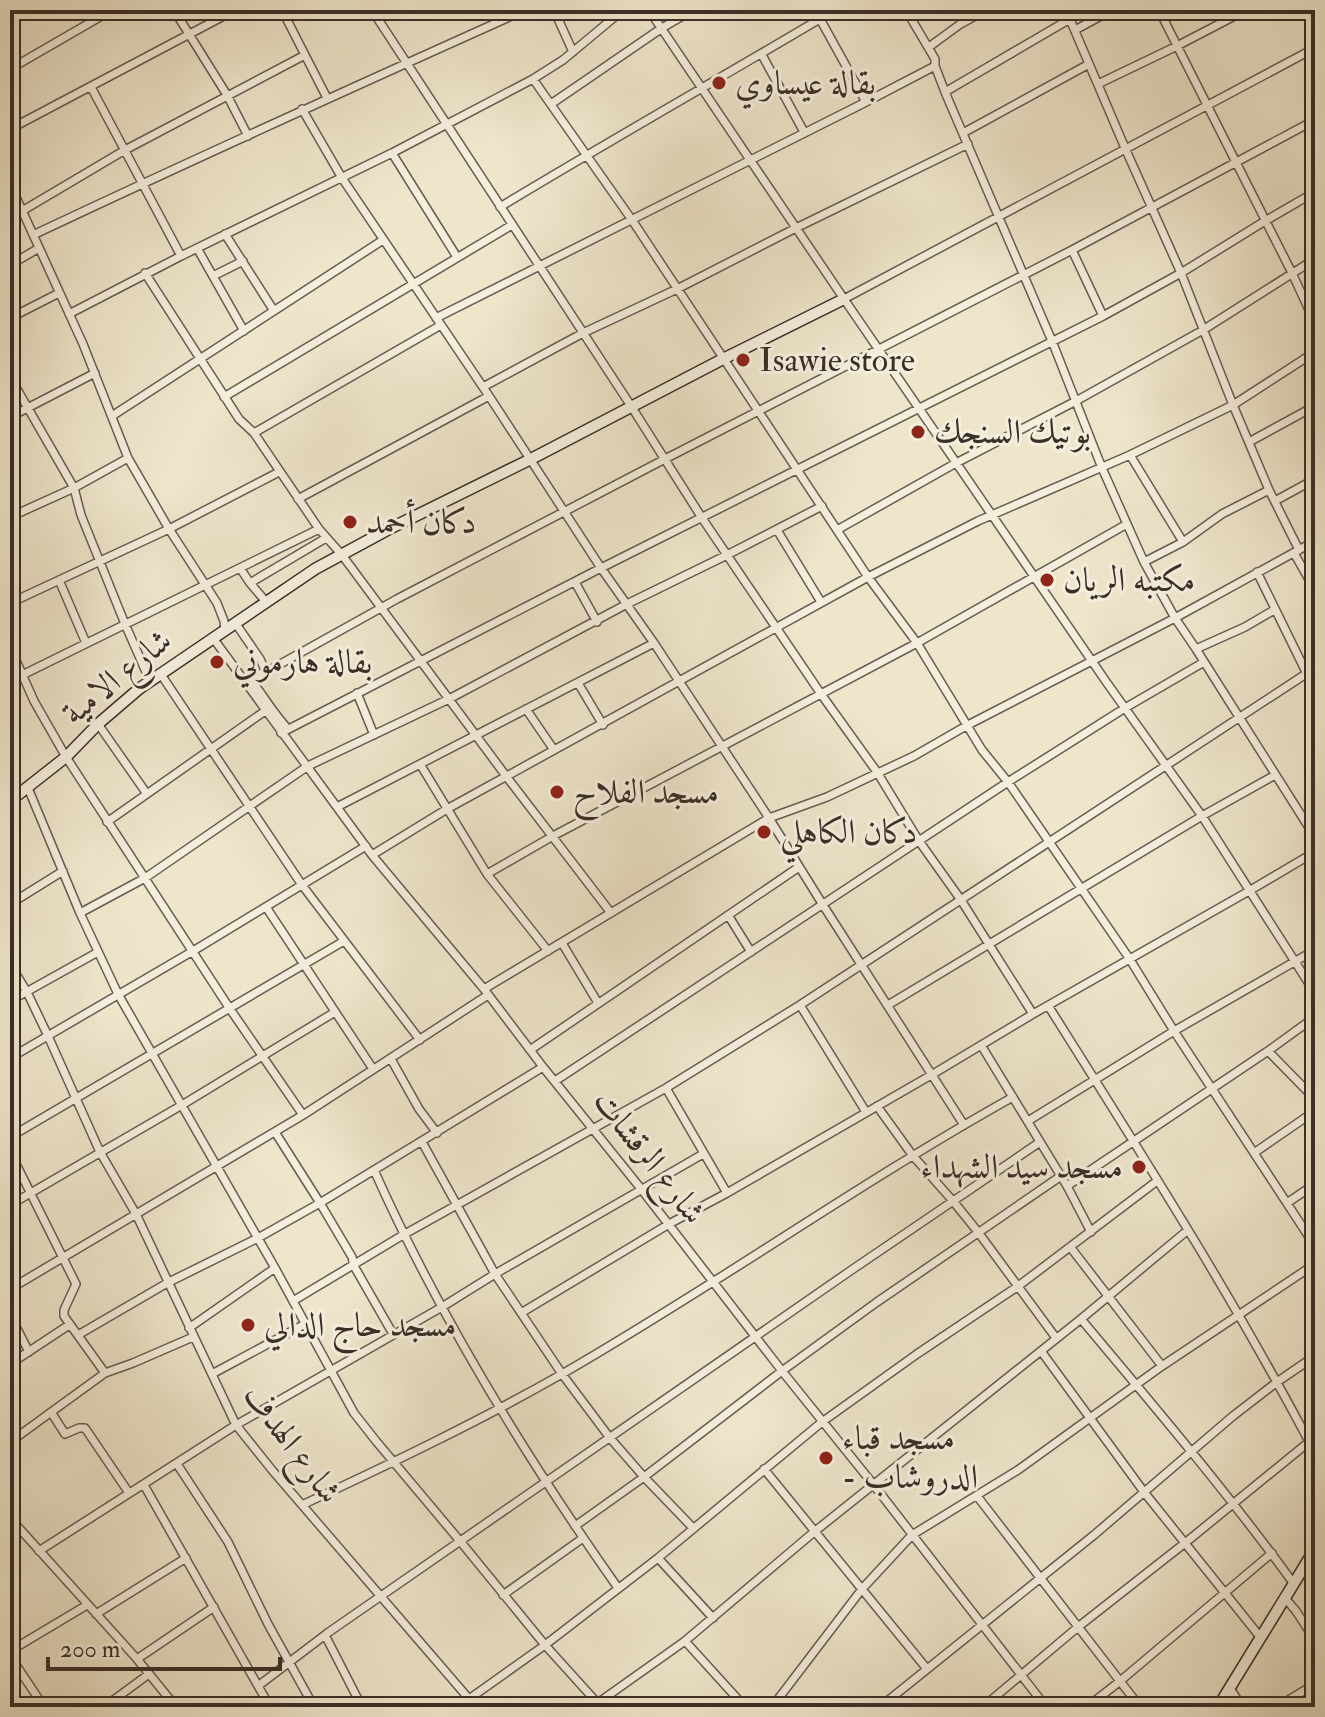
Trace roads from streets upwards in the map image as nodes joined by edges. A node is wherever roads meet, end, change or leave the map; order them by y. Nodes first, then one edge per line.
1 (112, 10) edge
2 (174, 10) edge
3 (235, 10) edge
4 (282, 10) edge
5 (525, 10) edge
6 (554, 10) edge
7 (623, 10) edge
8 (649, 10) edge
9 (693, 10) edge
10 (815, 10) edge
11 (835, 10) edge
12 (906, 10) edge
13 (986, 10) edge
14 (1066, 10) edge
15 (1112, 10) edge
16 (1159, 10) edge
17 (1246, 10) edge
18 (1306, 10) edge
19 (374, 11) edge
20 (820, 19) junction
21 (1070, 19) junction
22 (1315, 26) edge
23 (662, 28) junction
24 (1075, 30) junction
25 (189, 33) junction
26 (1177, 46) junction
27 (929, 47) junction
28 (1315, 48) edge
29 (573, 52) junction
30 (305, 55) junction
31 (762, 55) junction
32 (406, 63) junction
33 (1089, 64) junction
34 (935, 66) junction
35 (10, 69) edge
36 (533, 79) junction
37 (1098, 84) junction
38 (91, 87) junction
39 (701, 89) junction
40 (945, 92) junction
41 (227, 95) junction
42 (327, 98) junction
43 (866, 102) junction
44 (551, 104) junction
45 (1207, 106) junction
46 (302, 109) junction
47 (1315, 120) edge
48 (446, 125) junction
49 (10, 129) edge
50 (804, 132) junction
51 (963, 133) junction
52 (248, 136) junction
53 (968, 144) junction
54 (1125, 148) junction
55 (125, 150) junction
56 (392, 153) junction
57 (585, 155) junction
58 (751, 160) junction
59 (1236, 163) junction
60 (342, 178) junction
61 (142, 184) junction
62 (11, 189) edge
63 (1315, 192) edge
64 (500, 207) junction
65 (1151, 208) junction
66 (22, 211) junction
67 (997, 216) junction
68 (632, 220) junction
69 (1265, 221) junction
70 (512, 225) junction
71 (796, 228) junction
72 (225, 234) junction
73 (33, 235) junction
74 (383, 240) junction
75 (39, 248) junction
76 (197, 248) junction
77 (1072, 250) junction
78 (181, 256) junction
79 (457, 257) junction
80 (1315, 259) edge
81 (243, 261) junction
82 (10, 265) edge
83 (539, 266) junction
84 (145, 273) junction
85 (1181, 273) junction
86 (1292, 273) junction
87 (1023, 275) junction
88 (213, 276) junction
89 (413, 285) junction
90 (677, 289) junction
91 (59, 293) junction
92 (844, 299) junction
93 (274, 311) junction
94 (69, 314) junction
95 (1103, 316) junction
96 (10, 318) edge
97 (439, 321) junction
98 (1315, 323) edge
99 (1203, 330) junction
100 (244, 331) junction
101 (583, 333) junction
102 (1052, 341) junction
103 (879, 349) junction
104 (1315, 352) edge
105 (723, 359) junction
106 (200, 360) junction
107 (95, 373) junction
108 (10, 377) edge
109 (483, 387) junction
110 (489, 396) junction
111 (224, 397) junction
112 (1076, 401) junction
113 (1233, 405) junction
114 (631, 406) junction
115 (1315, 406) edge
116 (28, 408) junction
117 (918, 408) junction
118 (758, 411) junction
119 (112, 416) junction
120 (10, 417) edge
121 (254, 433) junction
122 (1249, 442) junction
123 (1130, 455) junction
124 (128, 458) junction
125 (531, 459) junction
126 (665, 459) junction
127 (956, 463) junction
128 (1102, 468) junction
129 (797, 469) junction
130 (279, 472) junction
131 (1315, 479) edge
132 (74, 488) junction
133 (1269, 490) junction
134 (298, 499) junction
135 (1275, 501) junction
136 (822, 506) junction
137 (565, 512) junction
138 (992, 516) junction
139 (10, 517) edge
140 (702, 518) junction
141 (1127, 524) junction
142 (169, 529) junction
143 (319, 529) junction
144 (777, 530) junction
145 (837, 530) junction
146 (326, 538) junction
147 (1315, 541) edge
148 (1183, 542) junction
149 (1297, 551) junction
150 (302, 553) junction
151 (342, 555) junction
152 (727, 555) junction
153 (100, 560) junction
154 (1144, 562) junction
155 (240, 568) junction
156 (601, 568) junction
157 (315, 569) junction
158 (1257, 572) junction
159 (1034, 576) junction
160 (868, 577) junction
161 (59, 580) junction
162 (575, 582) junction
163 (250, 583) junction
164 (205, 585) junction
165 (1315, 590) edge
166 (821, 602) junction
167 (10, 603) edge
168 (267, 603) junction
169 (627, 604) junction
170 (381, 609) junction
171 (1274, 610) junction
172 (1175, 618) junction
173 (597, 622) junction
174 (125, 624) junction
175 (236, 624) junction
176 (776, 627) junction
177 (225, 630) junction
178 (213, 638) junction
179 (86, 643) junction
180 (654, 643) junction
181 (917, 643) junction
182 (10, 647) edge
183 (1196, 649) junction
184 (1092, 660) junction
185 (420, 662) junction
186 (1204, 662) junction
187 (1312, 671) edge
188 (266, 672) junction
189 (160, 673) junction
190 (22, 675) junction
191 (10, 681) edge
192 (150, 681) junction
193 (679, 681) junction
194 (578, 683) junction
195 (357, 693) junction
196 (821, 694) junction
197 (449, 699) junction
198 (1125, 708) junction
199 (526, 709) junction
200 (265, 711) junction
201 (1239, 718) junction
202 (98, 724) junction
203 (603, 725) junction
204 (966, 726) junction
205 (284, 731) junction
206 (374, 735) junction
207 (475, 735) junction
208 (723, 747) junction
209 (210, 749) junction
210 (554, 750) junction
211 (66, 757) junction
212 (420, 764) junction
213 (1166, 765) junction
214 (308, 766) junction
215 (877, 772) junction
216 (1275, 775) junction
217 (506, 776) junction
218 (1008, 782) junction
219 (28, 788) junction
220 (147, 794) junction
221 (10, 801) edge
222 (249, 807) junction
223 (337, 807) junction
224 (447, 809) junction
225 (1202, 816) junction
226 (769, 818) junction
227 (107, 822) junction
228 (553, 836) junction
229 (1315, 837) edge
230 (919, 841) junction
231 (1048, 842) junction
232 (366, 846) junction
233 (1315, 852) edge
234 (372, 855) junction
235 (799, 867) junction
236 (63, 871) junction
237 (487, 874) junction
238 (145, 878) junction
239 (302, 885) junction
240 (1082, 889) junction
241 (1249, 891) junction
242 (961, 900) junction
243 (10, 904) edge
244 (823, 905) junction
245 (266, 907) junction
246 (80, 913) junction
247 (611, 913) junction
248 (728, 915) junction
249 (344, 941) junction
250 (562, 943) junction
251 (989, 944) junction
252 (1315, 950) edge
253 (193, 951) junction
254 (548, 951) junction
255 (98, 952) junction
256 (751, 952) junction
257 (1129, 958) junction
258 (1295, 962) junction
259 (10, 964) edge
260 (302, 964) junction
261 (862, 964) junction
262 (27, 992) junction
263 (486, 992) junction
264 (1315, 993) edge
265 (118, 994) junction
266 (10, 1001) edge
267 (598, 1003) junction
268 (800, 1005) junction
269 (888, 1005) junction
270 (1049, 1007) junction
271 (230, 1009) junction
272 (335, 1012) junction
273 (1033, 1014) junction
274 (1315, 1017) edge
275 (1174, 1031) junction
276 (48, 1036) junction
277 (420, 1040) junction
278 (981, 1045) junction
279 (530, 1050) junction
280 (1268, 1051) junction
281 (151, 1054) junction
282 (262, 1055) junction
283 (10, 1058) edge
284 (391, 1059) junction
285 (543, 1067) junction
286 (373, 1069) junction
287 (933, 1074) junction
288 (1095, 1080) junction
289 (555, 1081) junction
290 (666, 1088) junction
291 (1212, 1088) junction
292 (1013, 1097) junction
293 (1315, 1099) edge
294 (75, 1100) junction
295 (182, 1105) junction
296 (877, 1106) junction
297 (1315, 1111) edge
298 (866, 1112) junction
299 (303, 1115) junction
300 (1028, 1121) junction
301 (964, 1125) junction
302 (593, 1128) junction
303 (275, 1132) junction
304 (437, 1133) junction
305 (10, 1137) edge
306 (1132, 1140) junction
307 (422, 1142) junction
308 (1040, 1142) junction
309 (10, 1152) edge
310 (100, 1152) junction
311 (1254, 1153) junction
312 (703, 1154) junction
313 (913, 1156) junction
314 (218, 1166) junction
315 (374, 1170) junction
316 (1061, 1176) junction
317 (1157, 1181) junction
318 (1315, 1184) edge
319 (1067, 1186) junction
320 (642, 1190) junction
321 (29, 1193) junction
322 (727, 1193) junction
323 (953, 1201) junction
324 (320, 1203) junction
325 (1287, 1203) junction
326 (10, 1205) edge
327 (456, 1206) junction
328 (136, 1214) junction
329 (669, 1224) junction
330 (1188, 1230) junction
331 (978, 1232) junction
332 (1091, 1232) junction
333 (403, 1235) junction
334 (258, 1238) junction
335 (1315, 1246) edge
336 (1071, 1248) junction
337 (62, 1257) junction
338 (1315, 1264) edge
339 (354, 1266) junction
340 (275, 1268) junction
341 (495, 1274) junction
342 (169, 1282) junction
343 (714, 1282) junction
344 (1017, 1287) junction
345 (10, 1289) edge
346 (1108, 1297) junction
347 (293, 1301) junction
348 (442, 1307) junction
349 (521, 1313) junction
350 (1238, 1314) junction
351 (10, 1315) edge
352 (1081, 1319) junction
353 (305, 1324) junction
354 (69, 1325) junction
355 (189, 1328) junction
356 (393, 1334) junction
357 (78, 1335) junction
358 (193, 1337) junction
359 (756, 1337) junction
360 (1056, 1338) junction
361 (1041, 1351) junction
362 (29, 1352) junction
363 (1315, 1356) edge
364 (10, 1364) edge
365 (1162, 1366) junction
366 (330, 1370) junction
367 (782, 1371) junction
368 (105, 1373) junction
369 (212, 1374) junction
370 (562, 1374) junction
371 (1277, 1382) junction
372 (1136, 1386) junction
373 (499, 1409) junction
374 (51, 1412) junction
375 (1089, 1419) junction
376 (822, 1422) junction
377 (236, 1425) junction
378 (610, 1438) junction
379 (1312, 1440) edge
380 (10, 1442) edge
381 (1192, 1452) junction
382 (1315, 1453) edge
383 (394, 1462) junction
384 (177, 1464) junction
385 (764, 1469) junction
386 (644, 1477) junction
387 (545, 1483) junction
388 (873, 1484) junction
389 (144, 1485) junction
390 (1144, 1492) junction
391 (129, 1493) junction
392 (977, 1496) junction
393 (1232, 1504) junction
394 (302, 1505) junction
395 (11, 1521) edge
396 (575, 1526) junction
397 (693, 1528) junction
398 (814, 1532) junction
399 (912, 1535) junction
400 (583, 1538) junction
401 (460, 1541) junction
402 (1185, 1543) junction
403 (1315, 1549) edge
404 (39, 1551) junction
405 (1272, 1553) junction
406 (186, 1558) junction
407 (658, 1558) junction
408 (1039, 1578) junction
409 (1294, 1584) junction
410 (618, 1588) junction
411 (862, 1589) junction
412 (1225, 1594) junction
413 (503, 1595) junction
414 (381, 1596) junction
415 (1285, 1598) junction
416 (87, 1605) junction
417 (214, 1607) junction
418 (96, 1614) junction
419 (713, 1618) junction
420 (981, 1625) junction
421 (1078, 1627) junction
422 (325, 1635) junction
423 (1261, 1638) junction
424 (1315, 1640) edge
425 (685, 1641) junction
426 (545, 1645) junction
427 (10, 1654) edge
428 (137, 1659) junction
429 (289, 1662) junction
430 (927, 1669) junction
431 (149, 1674) junction
432 (1020, 1676) junction
433 (1119, 1682) junction
434 (1315, 1684) edge
435 (258, 1686) junction
436 (1230, 1688) junction
437 (469, 1699) junction
438 (597, 1706) edge
439 (44, 1707) edge
440 (104, 1707) edge
441 (176, 1707) edge
442 (270, 1707) edge
443 (314, 1707) edge
444 (362, 1707) edge
445 (453, 1707) edge
446 (476, 1707) edge
447 (745, 1707) edge
448 (772, 1707) edge
449 (880, 1707) edge
450 (983, 1707) edge
451 (1046, 1707) edge
452 (1087, 1707) edge
453 (1140, 1707) edge
454 (1218, 1707) edge
455 (1242, 1707) edge
456 (1277, 1707) edge

1 - 35 street
2 - 25 street
3 - 25 street
4 - 30 street
5 - 32 street
6 - 29 street
7 - 29 street
8 - 23 street
9 - 23 street
10 - 20 street
11 - 20 street
12 - 27 street
13 - 27 street
14 - 21 street
15 - 24 street
16 - 26 street
17 - 26 street
18 - 22 street
19 - 32 street
20 - 31 street
20 - 43 street
21 - 24 street
21 - 40 street
23 - 39 street
23 - 44 street
24 - 33 street
25 - 38 street
25 - 41 street
26 - 37 street
26 - 45 street
27 - 34 street
28 - 45 street
29 - 36 street
30 - 41 street
30 - 42 street
31 - 39 street
31 - 50 street
32 - 42 street
32 - 48 street
33 - 37 street
33 - 51 street
34 - 40 street
34 - 43 street
36 - 44 street
36 - 48 street
37 - 54 street
38 - 49 street
38 - 55 street
39 - 57 street
39 - 58 street
40 - 51 street
41 - 52 street
41 - 55 street
42 - 46 street
43 - 50 street
44 - 57 street
45 - 54 street
45 - 59 street
46 - 52 street
46 - 60 street
47 - 59 street
48 - 56 street
48 - 64 street
50 - 58 street
51 - 53 street
52 - 61 street
53 - 67 street
53 - 71 street
54 - 65 street
54 - 67 street
55 - 61 street
55 - 66 street
56 - 60 street
56 - 79 street
57 - 64 street
57 - 68 street
58 - 68 street
58 - 71 street
59 - 65 street
59 - 69 street
60 - 72 street
60 - 74 street
61 - 73 street
61 - 78 street
62 - 66 street
63 - 69 street
64 - 70 street
65 - 77 street
65 - 85 street
66 - 73 street
67 - 87 street
67 - 92 street
68 - 83 street
68 - 90 street
69 - 85 street
69 - 86 street
70 - 79 street
70 - 83 street
71 - 90 street
71 - 92 street
72 - 76 street
72 - 81 street
73 - 75 street
74 - 89 street
74 - 93 street
75 - 82 street
75 - 91 street
76 - 78 street
76 - 88 street
77 - 87 street
77 - 95 street
78 - 84 street
79 - 89 street
80 - 86 street
81 - 88 street
81 - 93 street
83 - 97 street
83 - 101 street
84 - 94 street
84 - 106 street
85 - 95 street
85 - 99 street
86 - 98 street
86 - 99 street
87 - 102 street
87 - 103 street
88 - 100 street
89 - 97 street
89 - 111 street
90 - 101 street
90 - 105 street
91 - 94 street
91 - 96 street
92 - 103 street
92 - 105 street, شارع الامية
93 - 100 street
94 - 107 street
95 - 102 street
97 - 109 street
97 - 121 street
99 - 112 street
99 - 113 street
100 - 106 street
101 - 109 street
101 - 114 street
102 - 112 street
102 - 117 street
103 - 117 street
103 - 118 street
104 - 113 street
105 - 114 street, شارع الامية
105 - 118 street
106 - 111 street
106 - 119 street
107 - 116 street
107 - 119 street
108 - 116 street
109 - 110 street
110 - 125 street
110 - 134 street
111 - 121 street
112 - 127 street
112 - 128 street
113 - 122 street
113 - 123 street
114 - 125 street, شارع الامية
114 - 126 street
115 - 122 street
116 - 120 street
116 - 132 street
117 - 127 street
117 - 129 street
118 - 126 street
118 - 129 street
119 - 124 street
121 - 130 street
122 - 133 street
123 - 128 street
123 - 148 street
124 - 132 street
124 - 142 street
125 - 137 street
125 - 151 street, شارع الامية
126 - 137 street
126 - 140 street
127 - 138 street
127 - 145 street
128 - 138 street
128 - 141 street
129 - 136 street
129 - 140 street
130 - 134 street
130 - 142 street
131 - 135 street
132 - 139 street
132 - 153 street
133 - 135 street
133 - 148 street
134 - 143 street
135 - 149 street
136 - 144 street
136 - 145 street
137 - 156 street
137 - 170 street
138 - 159 street
138 - 160 street
140 - 152 street
140 - 156 street
141 - 154 street
141 - 159 street
142 - 153 street
142 - 164 street
143 - 146 street
143 - 155 street
144 - 152 street
144 - 166 street
145 - 160 street
146 - 150 street
146 - 151 street
147 - 149 street
148 - 154 street
149 - 158 street
149 - 165 street
150 - 157 street
150 - 163 street
151 - 157 street, شارع الامية
151 - 170 street
152 - 169 street
152 - 176 street
153 - 161 street
153 - 174 street
154 - 172 street
155 - 163 street
155 - 164 street
156 - 162 street
156 - 169 street
157 - 168 street, شارع الامية
158 - 171 street
158 - 172 street
159 - 181 street
159 - 184 street
160 - 166 street
160 - 181 street
161 - 167 street
161 - 179 street
162 - 173 street
162 - 185 street
163 - 168 street
164 - 174 street
164 - 177 street
166 - 176 street
168 - 175 street, شارع الامية
169 - 173 street
169 - 180 street
170 - 185 street
170 - 188 street
171 - 183 street
171 - 187 street
172 - 183 street
172 - 184 street
173 - 197 street
174 - 179 street
174 - 192 street
175 - 177 street, شارع الامية
175 - 188 street
176 - 193 street
176 - 196 street
177 - 178 street, شارع الامية
178 - 189 street, شارع الامية
178 - 200 street, شارع الرقشات
179 - 190 street
180 - 193 street
180 - 194 street
181 - 196 street
181 - 204 street
182 - 190 street
183 - 186 street
184 - 198 street
184 - 204 street
185 - 195 street
185 - 197 street
186 - 198 street
186 - 201 street
187 - 201 street
188 - 205 street
189 - 192 street, شارع الامية
189 - 209 street
190 - 191 street
190 - 211 street
192 - 202 street, شارع الامية
193 - 203 street
193 - 208 street
194 - 199 street
194 - 203 street
195 - 205 street
195 - 206 street
196 - 208 street
196 - 215 street
197 - 206 street
197 - 207 street
198 - 213 street
198 - 218 street
199 - 207 street
199 - 210 street
200 - 205 street, شارع الرقشات
200 - 209 street
201 - 213 street
201 - 216 street
202 - 211 street, شارع الامية
202 - 220 street
203 - 210 street
204 - 215 street
204 - 218 street
205 - 214 street, شارع الرقشات
206 - 214 street
207 - 212 street
207 - 217 street
208 - 226 street
208 - 228 street
209 - 220 street
209 - 222 street
210 - 217 street
211 - 219 street, شارع الامية
211 - 227 street
212 - 223 street
212 - 224 street
213 - 225 street
213 - 231 street
214 - 222 street
214 - 223 street, شارع الرقشات
215 - 226 street
215 - 230 street
216 - 225 street
216 - 229 street
217 - 224 street
217 - 228 street
218 - 230 street
218 - 231 street
219 - 221 street, شارع الامية
219 - 236 street
220 - 227 street
222 - 238 street
222 - 239 street
223 - 232 street, شارع الرقشات
224 - 234 street
224 - 237 street
225 - 240 street
225 - 241 street
226 - 235 street
226 - 247 street
227 - 238 street
228 - 237 street
228 - 247 street
230 - 242 street
230 - 244 street
231 - 240 street
231 - 242 street
232 - 234 street, شارع الرقشات
232 - 239 street
233 - 241 street
234 - 263 street, شارع الرقشات
235 - 244 street
235 - 248 street
236 - 243 street
236 - 246 street
237 - 254 street
238 - 246 street
238 - 253 street
239 - 245 street
239 - 249 street
240 - 251 street
240 - 257 street
241 - 257 street
241 - 258 street
242 - 251 street
242 - 261 street
244 - 256 street
244 - 261 street
245 - 253 street
245 - 260 street
246 - 255 street
247 - 250 street
248 - 256 street
248 - 267 street
249 - 260 street
249 - 277 street
250 - 254 street
250 - 267 street
251 - 269 street
251 - 273 street
252 - 258 street
253 - 265 street
253 - 271 street
254 - 263 street
255 - 262 street
255 - 265 street
256 - 289 street
257 - 270 street
257 - 275 street
258 - 264 street
258 - 275 street
259 - 262 street, شارع الهدف
260 - 271 street
260 - 272 street
261 - 268 street
261 - 269 street
262 - 266 street
262 - 276 street, شارع الهدف
263 - 277 street
263 - 279 street, شارع الرقشات
265 - 276 street
265 - 281 street
267 - 279 street
268 - 290 street
268 - 298 street
269 - 287 street
270 - 273 street
270 - 288 street
271 - 281 street
271 - 282 street
272 - 282 street
272 - 286 street
273 - 278 street
274 - 280 street
275 - 288 street
275 - 291 street
276 - 283 street
276 - 294 street, شارع الهدف
277 - 284 street
278 - 287 street
278 - 292 street
279 - 285 street, شارع الرقشات
280 - 291 street
280 - 293 street
281 - 294 street
281 - 295 street
282 - 295 street
282 - 299 street
284 - 286 street
284 - 304 street
285 - 289 street, شارع الرقشات
285 - 304 street
286 - 299 street
287 - 296 street
287 - 301 street
288 - 300 street
288 - 306 street
289 - 302 street, شارع الرقشات
290 - 302 street
290 - 312 street
291 - 306 street
291 - 311 street
292 - 300 street
292 - 301 street
294 - 305 street
294 - 310 street, شارع الهدف
295 - 310 street
295 - 314 street
296 - 298 street
296 - 313 street
297 - 311 street
298 - 322 street
299 - 303 street
300 - 308 street
301 - 313 street
302 - 320 street, شارع الرقشات
302 - 327 street
303 - 314 street
303 - 324 street
304 - 307 street
306 - 317 street
306 - 319 street
307 - 315 street
307 - 327 street
308 - 316 street
308 - 323 street
309 - 321 street
310 - 321 street
310 - 328 street, شارع الهدف
311 - 325 street
312 - 320 street
312 - 322 street
313 - 323 street
313 - 343 street
314 - 328 street
314 - 334 street
315 - 324 street
315 - 333 street
316 - 319 street
316 - 331 street
317 - 330 street
317 - 332 street
318 - 325 street
319 - 332 street
320 - 329 street, شارع الرقشات
320 - 341 street
321 - 326 street
321 - 337 street
322 - 329 street
323 - 331 street
323 - 359 street
324 - 334 street
324 - 339 street
325 - 335 street
327 - 333 street
327 - 341 street
328 - 337 street
328 - 342 street, شارع الهدف
329 - 343 street, شارع الرقشات
329 - 349 street
330 - 346 street
330 - 350 street
331 - 344 street
331 - 367 street
332 - 336 street
333 - 339 street
333 - 348 street
334 - 340 street
334 - 342 street
336 - 344 street
336 - 346 street
337 - 345 street
337 - 354 street
338 - 350 street
339 - 347 street
339 - 356 street
340 - 347 street
340 - 355 street
341 - 348 street
341 - 349 street
342 - 355 street, شارع الهدف
342 - 357 street
343 - 359 street, شارع الرقشات
343 - 370 street
344 - 360 street
344 - 376 street
346 - 352 street
346 - 365 street
347 - 353 street
348 - 356 street
348 - 373 street
349 - 370 street
350 - 365 street
350 - 371 street
351 - 362 street
352 - 360 street
352 - 372 street
353 - 366 street
353 - 369 street
354 - 357 street
354 - 362 street
355 - 358 street, شارع الهدف
356 - 366 street
357 - 368 street
358 - 368 street
358 - 369 street, شارع الهدف
359 - 367 street, شارع الرقشات
359 - 378 street
360 - 361 street
361 - 375 street
361 - 388 street
362 - 364 street
363 - 371 street
365 - 372 street
366 - 377 street
366 - 383 street
367 - 376 street, شارع الرقشات
367 - 386 street
368 - 374 street
369 - 377 street, شارع الهدف
370 - 373 street
370 - 378 street
371 - 379 street
371 - 381 street
372 - 375 street
372 - 381 street
373 - 383 street
373 - 387 street
374 - 380 street
374 - 391 street
375 - 390 street
375 - 392 street
376 - 385 street
376 - 388 street, شارع الرقشات
377 - 384 street
377 - 394 street, شارع الهدف
378 - 386 street
378 - 387 street
379 - 382 street
379 - 393 street
381 - 390 street
381 - 393 street
383 - 394 street
383 - 401 street
384 - 389 street
384 - 429 street
385 - 397 street
385 - 398 street
386 - 396 street
386 - 397 street
387 - 396 street
387 - 401 street
388 - 398 street
388 - 399 street, شارع الرقشات
389 - 391 street
389 - 406 street
390 - 402 street
390 - 408 street
391 - 404 street
392 - 399 street
392 - 408 street
393 - 402 street
393 - 405 street
394 - 414 street, شارع الهدف
395 - 404 street
396 - 400 street
397 - 407 street
398 - 411 street
398 - 419 street
399 - 411 street
399 - 420 street, شارع الرقشات
400 - 410 street
400 - 413 street
401 - 413 street
401 - 414 street
402 - 412 street
402 - 421 street
403 - 409 street
404 - 416 street
405 - 409 street
405 - 412 street
406 - 417 street
406 - 418 street
407 - 410 street
407 - 419 street
408 - 420 street
408 - 421 street
409 - 415 street
410 - 426 street
411 - 430 street
411 - 448 street
412 - 423 street
412 - 433 street
413 - 426 street
414 - 422 street
414 - 437 street, شارع الهدف
415 - 423 street
415 - 424 street
416 - 418 street
416 - 427 street
417 - 428 street
417 - 435 street
418 - 428 street
419 - 425 street
420 - 430 street
420 - 432 street, شارع الرقشات
421 - 432 street
421 - 433 street
422 - 429 street
422 - 444 street
423 - 436 street
425 - 438 street
425 - 447 street
426 - 437 street
426 - 438 street
427 - 439 street
428 - 431 street
429 - 435 street
429 - 443 street
430 - 449 street
431 - 440 street
431 - 441 street
432 - 450 street
432 - 451 street, شارع الرقشات
433 - 452 street
433 - 453 street
434 - 456 street
435 - 442 street
436 - 454 street
436 - 455 street
437 - 445 street
437 - 446 street, شارع الهدف

